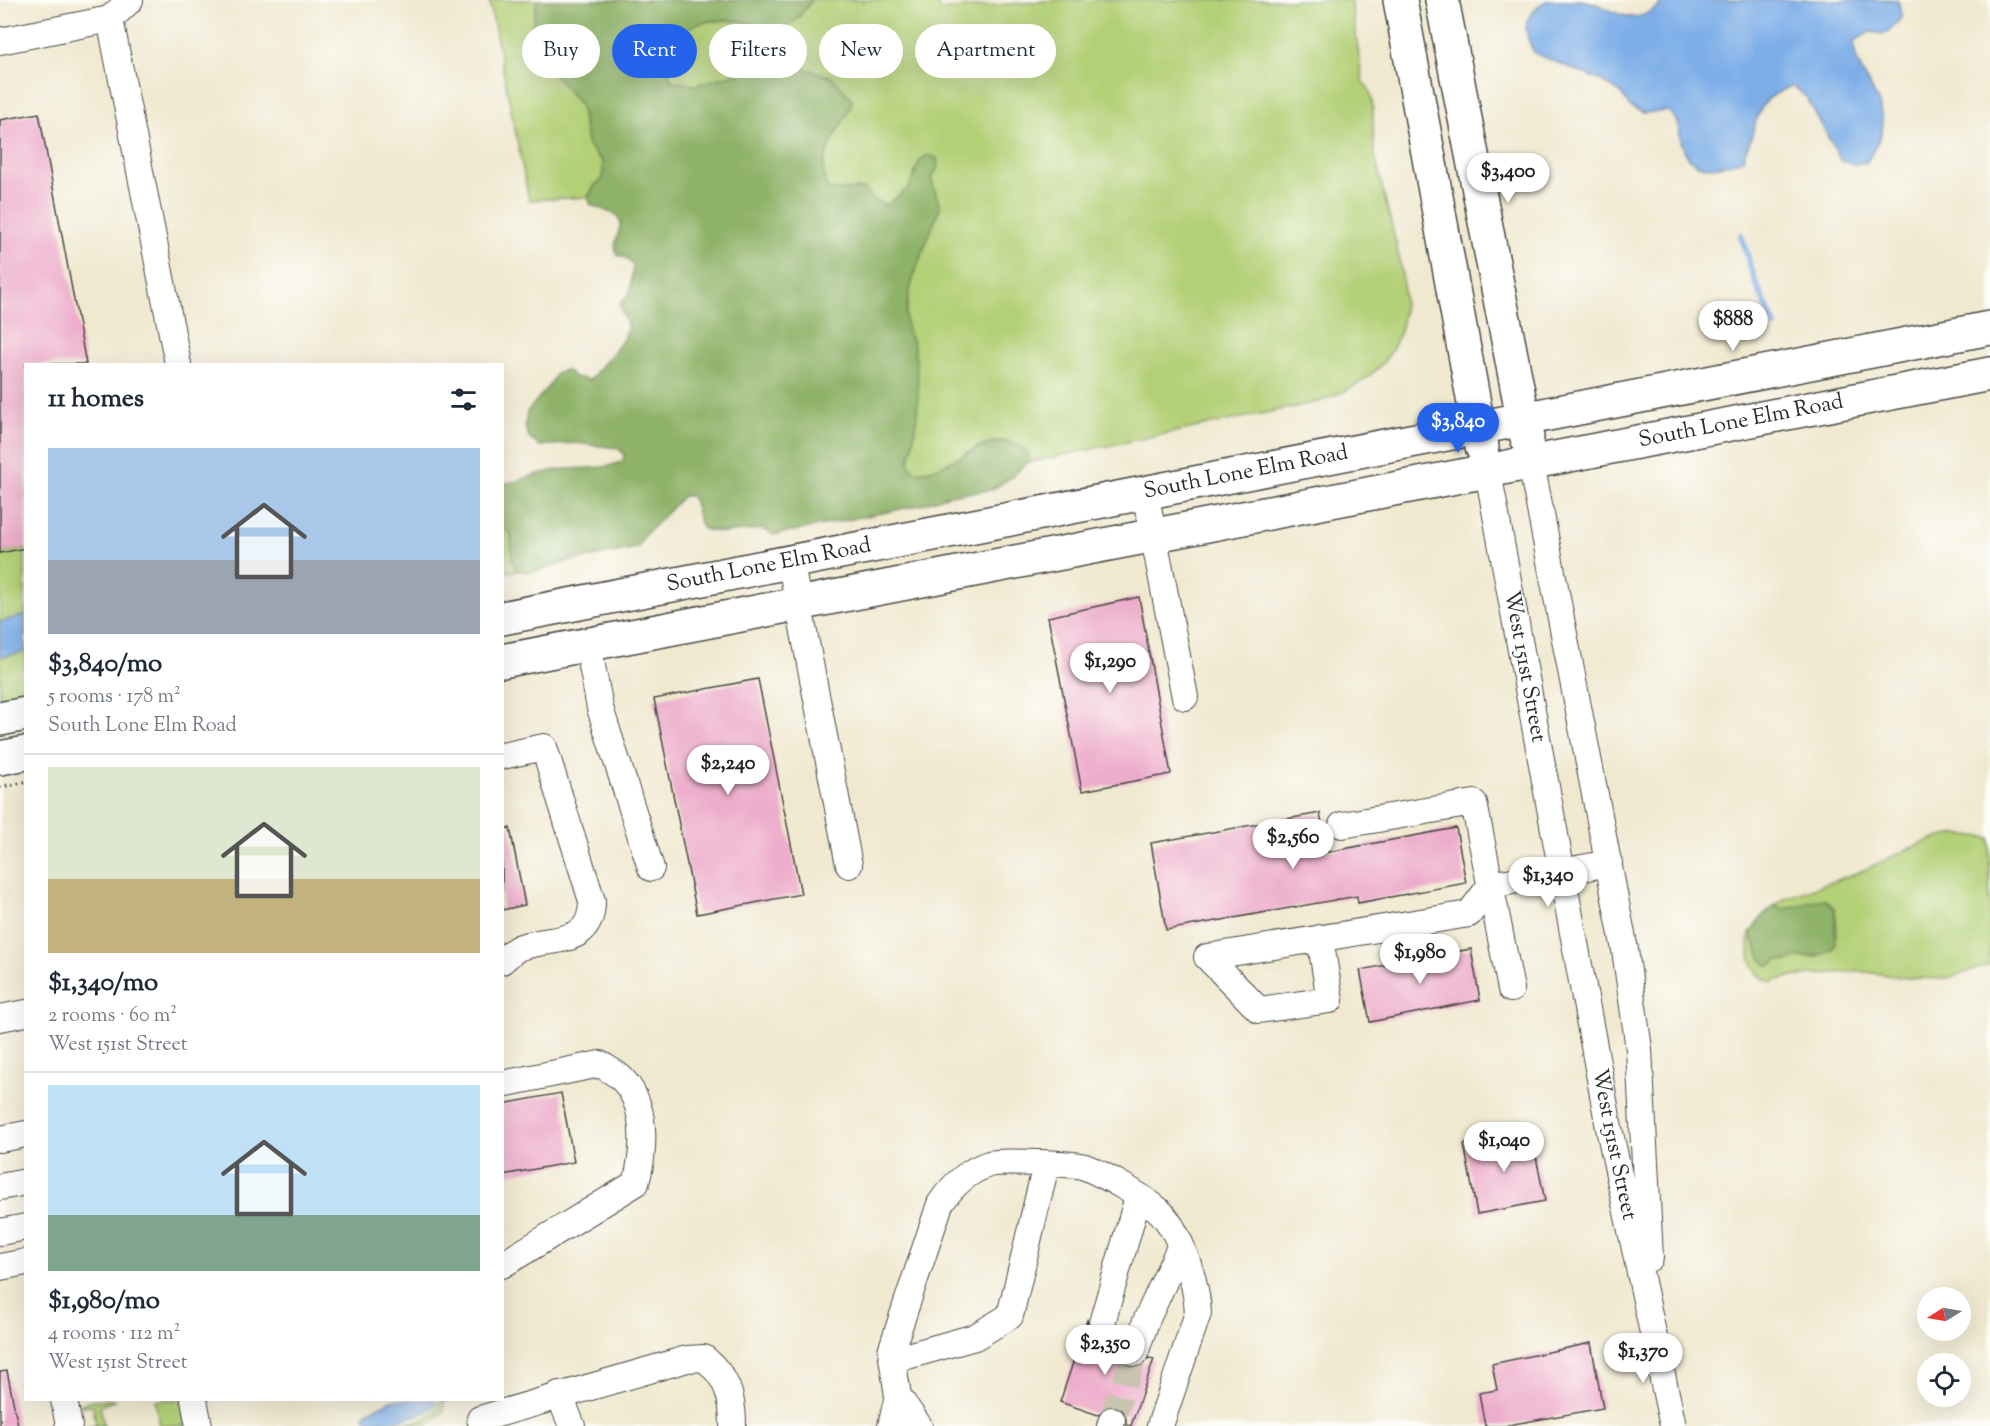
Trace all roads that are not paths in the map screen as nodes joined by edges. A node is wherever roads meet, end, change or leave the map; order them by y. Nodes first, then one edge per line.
1 (130, 0) edge
2 (1400, 0) edge
3 (1442, 0) edge
4 (110, 19) junction
5 (0, 41) edge
6 (1990, 328) edge
7 (178, 363) edge
8 (1990, 374) edge
9 (1524, 418) junction
10 (1478, 426) junction
11 (1531, 463) junction
12 (1488, 472) junction
13 (1145, 492) junction
14 (1153, 537) junction
15 (790, 560) junction
16 (797, 605) junction
17 (504, 618) edge
18 (588, 645) junction
19 (504, 661) edge
20 (1185, 697) dead end
21 (24, 714) edge
22 (0, 719) edge
23 (24, 753) edge
24 (504, 756) edge
25 (0, 758) edge
26 (1342, 825) dead end
27 (1609, 863) junction
28 (849, 865) dead end
29 (651, 868) dead end
30 (1563, 872) junction
31 (1491, 885) junction
32 (1320, 938) junction
33 (504, 959) edge
34 (1511, 989) dead end
35 (24, 1013) edge
36 (0, 1018) edge
37 (504, 1084) edge
38 (24, 1134) edge
39 (0, 1139) edge
40 (1046, 1165) junction
41 (24, 1182) edge
42 (0, 1187) edge
43 (1138, 1197) junction
44 (24, 1227) edge
45 (0, 1232) edge
46 (1180, 1246) junction
47 (24, 1262) edge
48 (504, 1264) edge
49 (0, 1267) edge
50 (1102, 1323) dead end
51 (1655, 1333) junction
52 (1135, 1353) tunnel mouth
53 (893, 1360) junction
54 (559, 1394) junction
55 (898, 1396) junction
56 (63, 1401) edge
57 (194, 1401) edge
58 (479, 1415) edge
59 (69, 1426) edge
60 (199, 1426) edge
61 (572, 1426) edge
62 (733, 1426) edge
63 (891, 1426) edge
64 (919, 1426) edge
65 (1160, 1426) edge
66 (1673, 1426) edge

1 - 4 street
2 - 10 main road, West 151st Street
3 - 9 main road, West 151st Street
4 - 5 street
4 - 7 street
6 - 9 main road, South Lone Elm Road
8 - 11 main road, South Lone Elm Road
9 - 10 main road, South Lone Elm Road
9 - 11 main road, West 151st Street
10 - 12 main road, West 151st Street
10 - 13 main road, South Lone Elm Road
11 - 12 main road, South Lone Elm Road
11 - 27 street, West 151st Street
12 - 14 main road, South Lone Elm Road
12 - 30 street, West 151st Street
13 - 14 street
13 - 15 main road, South Lone Elm Road
14 - 16 main road, South Lone Elm Road
14 - 20 street
15 - 16 street
15 - 17 main road, South Lone Elm Road
16 - 18 main road, South Lone Elm Road
16 - 28 street
18 - 19 main road, South Lone Elm Road
18 - 29 street
21 - 22 main road
23 - 25 main road
24 - 33 street
26 - 31 street
27 - 30 street
27 - 51 street, West 151st Street
30 - 31 street
30 - 51 street, West 151st Street
31 - 32 street
31 - 34 street
32 - 32 street
35 - 36 street
37 - 48 street
38 - 39 street
40 - 43 street
40 - 53 street
40 - 53 street
41 - 42 street
43 - 46 street
43 - 50 street
44 - 45 street
46 - 52 street
46 - 65 street
47 - 49 street
51 - 66 street, West 151st Street
53 - 55 street
54 - 58 street
54 - 61 street
54 - 62 street
55 - 63 street
55 - 64 street
56 - 59 street
57 - 60 street

